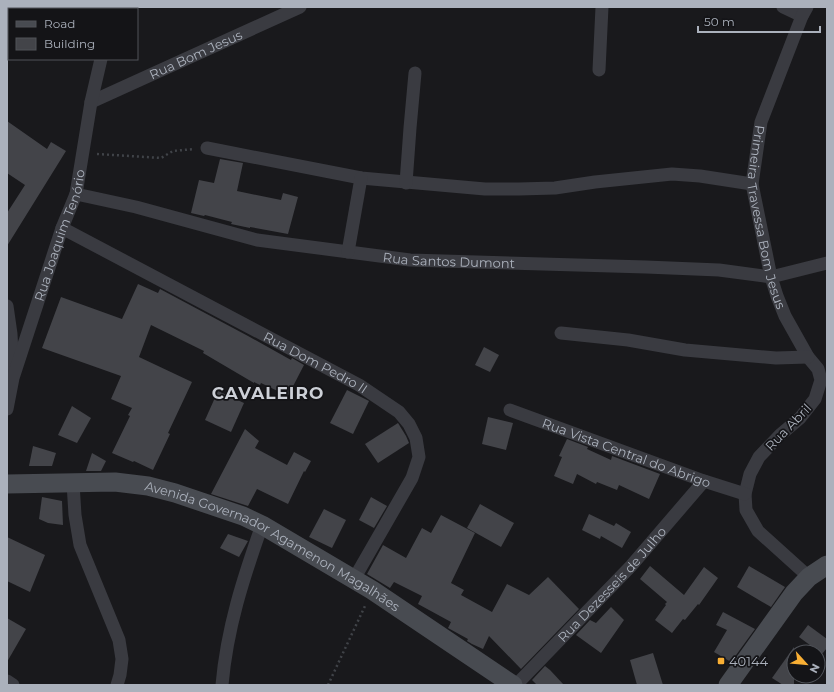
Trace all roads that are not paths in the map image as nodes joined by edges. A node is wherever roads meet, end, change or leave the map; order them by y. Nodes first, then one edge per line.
1 (300, 7) edge
2 (602, 7) edge
3 (783, 7) edge
4 (805, 11) edge
5 (101, 60) edge
6 (599, 70) dead end
7 (415, 73) dead end
8 (91, 102) junction
9 (207, 148) road end
10 (361, 178) junction
11 (406, 183) junction
12 (752, 184) junction
13 (76, 194) junction
14 (62, 228) junction
15 (348, 252) junction
16 (827, 262) edge
17 (771, 277) junction
18 (7, 306) edge
19 (785, 316) joint
20 (561, 332) dead end
21 (808, 357) junction
22 (13, 378) junction
23 (7, 409) edge
24 (510, 410) dead end
25 (704, 481) junction
26 (72, 483) junction
27 (7, 484) edge
28 (745, 494) junction
29 (262, 525) junction
30 (827, 565) edge
31 (809, 577) junction
32 (354, 579) junction
33 (7, 681) edge
34 (13, 685) edge
35 (117, 685) edge
36 (222, 685) edge
37 (515, 685) edge
38 (728, 685) edge

1 - 8 street, Rua Bom Jesus
2 - 6 street
3 - 4 street
4 - 12 street, Primeira Travessa Bom Jesus
5 - 8 street, Rua Joaquim Tenório
7 - 11 street
8 - 13 street, Rua Joaquim Tenório
9 - 10 street
10 - 11 street
10 - 15 street
11 - 12 street
12 - 17 street, Primeira Travessa Bom Jesus
13 - 14 street, Rua Joaquim Tenório
13 - 15 street, Rua Santos Dumont
14 - 22 street, Rua Joaquim Tenório
14 - 32 street, Rua Dom Pedro II
15 - 17 street, Rua Santos Dumont
16 - 17 street, Rua Santos Dumont
17 - 19 street, Primeira Travessa Bom Jesus
18 - 22 street
19 - 21 street, Rua Abril
20 - 21 street
21 - 28 street, Rua Abril
22 - 23 street, Rua Joaquim Tenório
24 - 25 street, Rua Vista Central do Abrigo
25 - 28 street, Rua Vista Central do Abrigo
25 - 37 street, Rua Dezesseis de Julho
26 - 27 main road, Avenida Governador Agamenon Magalhães
26 - 29 main road, Avenida Governador Agamenon Magalhães
26 - 35 street
28 - 31 street
29 - 32 main road, Avenida Governador Agamenon Magalhães
29 - 36 street
30 - 31 main road
31 - 38 main road
32 - 37 main road, Avenida Governador Agamenon Magalhães
33 - 34 street

